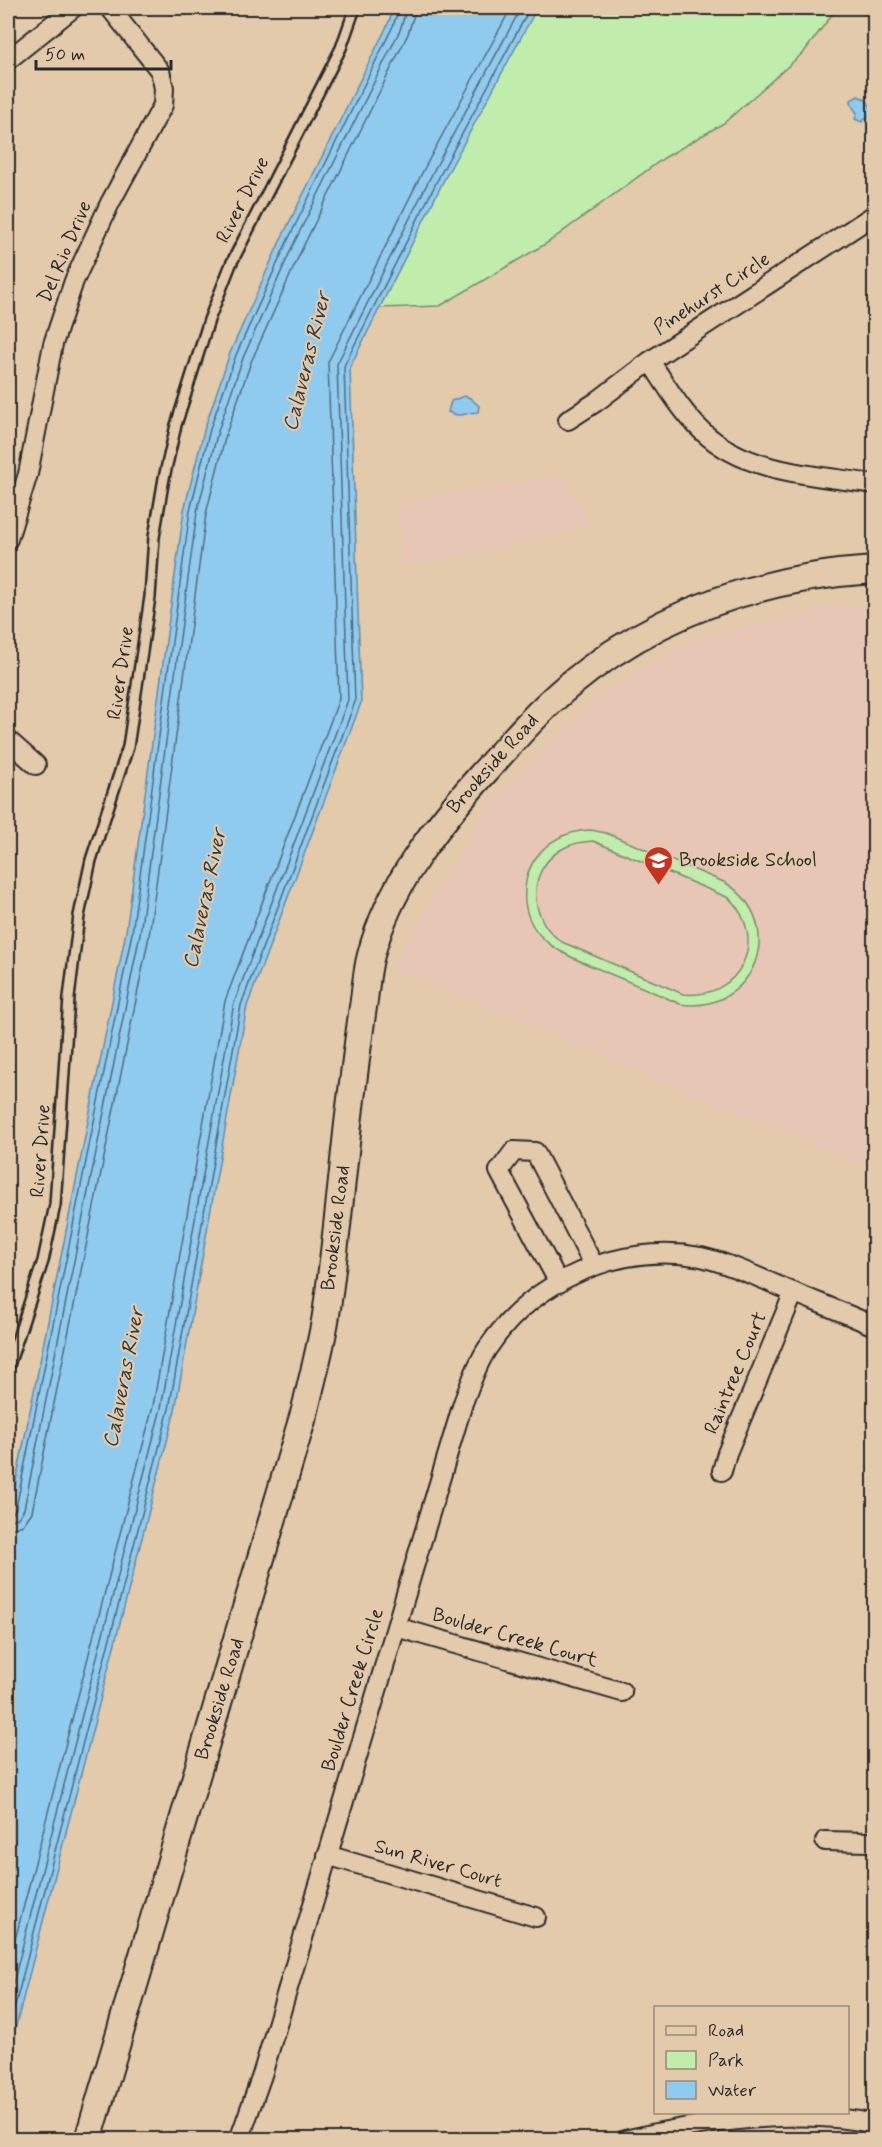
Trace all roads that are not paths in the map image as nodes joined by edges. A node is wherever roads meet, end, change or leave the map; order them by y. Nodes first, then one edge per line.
1 (73, 8) edge
2 (110, 8) edge
3 (355, 8) edge
4 (8, 60) edge
5 (874, 214) edge
6 (651, 361) junction
7 (568, 420) dead end
8 (874, 484) edge
9 (8, 539) edge
10 (874, 570) edge
11 (8, 740) edge
12 (36, 765) dead end
13 (594, 1266) junction
14 (559, 1282) junction
15 (794, 1292) junction
16 (874, 1326) edge
17 (8, 1368) edge
18 (722, 1471) dead end
19 (396, 1627) junction
20 (622, 1692) dead end
21 (825, 1841) dead end
22 (874, 1844) edge
23 (327, 1855) junction
24 (536, 1917) dead end
25 (874, 2124) edge
26 (730, 2131) edge
27 (88, 2139) edge
28 (239, 2139) edge
29 (625, 2139) edge

1 - 4 street
2 - 9 street, Del Rio Drive
3 - 17 lane, River Drive
5 - 6 street, Pinehurst Circle
6 - 7 street
6 - 8 street, Pinehurst Circle
10 - 27 street, Brookside Road
11 - 12 street
13 - 14 street, Boulder Creek Circle
13 - 14 street
13 - 15 street, Boulder Creek Circle
14 - 19 street, Boulder Creek Circle
15 - 16 street, Boulder Creek Circle
15 - 18 street, Raintree Court
19 - 20 street, Boulder Creek Court
19 - 23 street, Boulder Creek Circle
21 - 22 street
23 - 24 street, Sun River Court
23 - 28 street, Boulder Creek Circle
25 - 26 street
26 - 29 street

